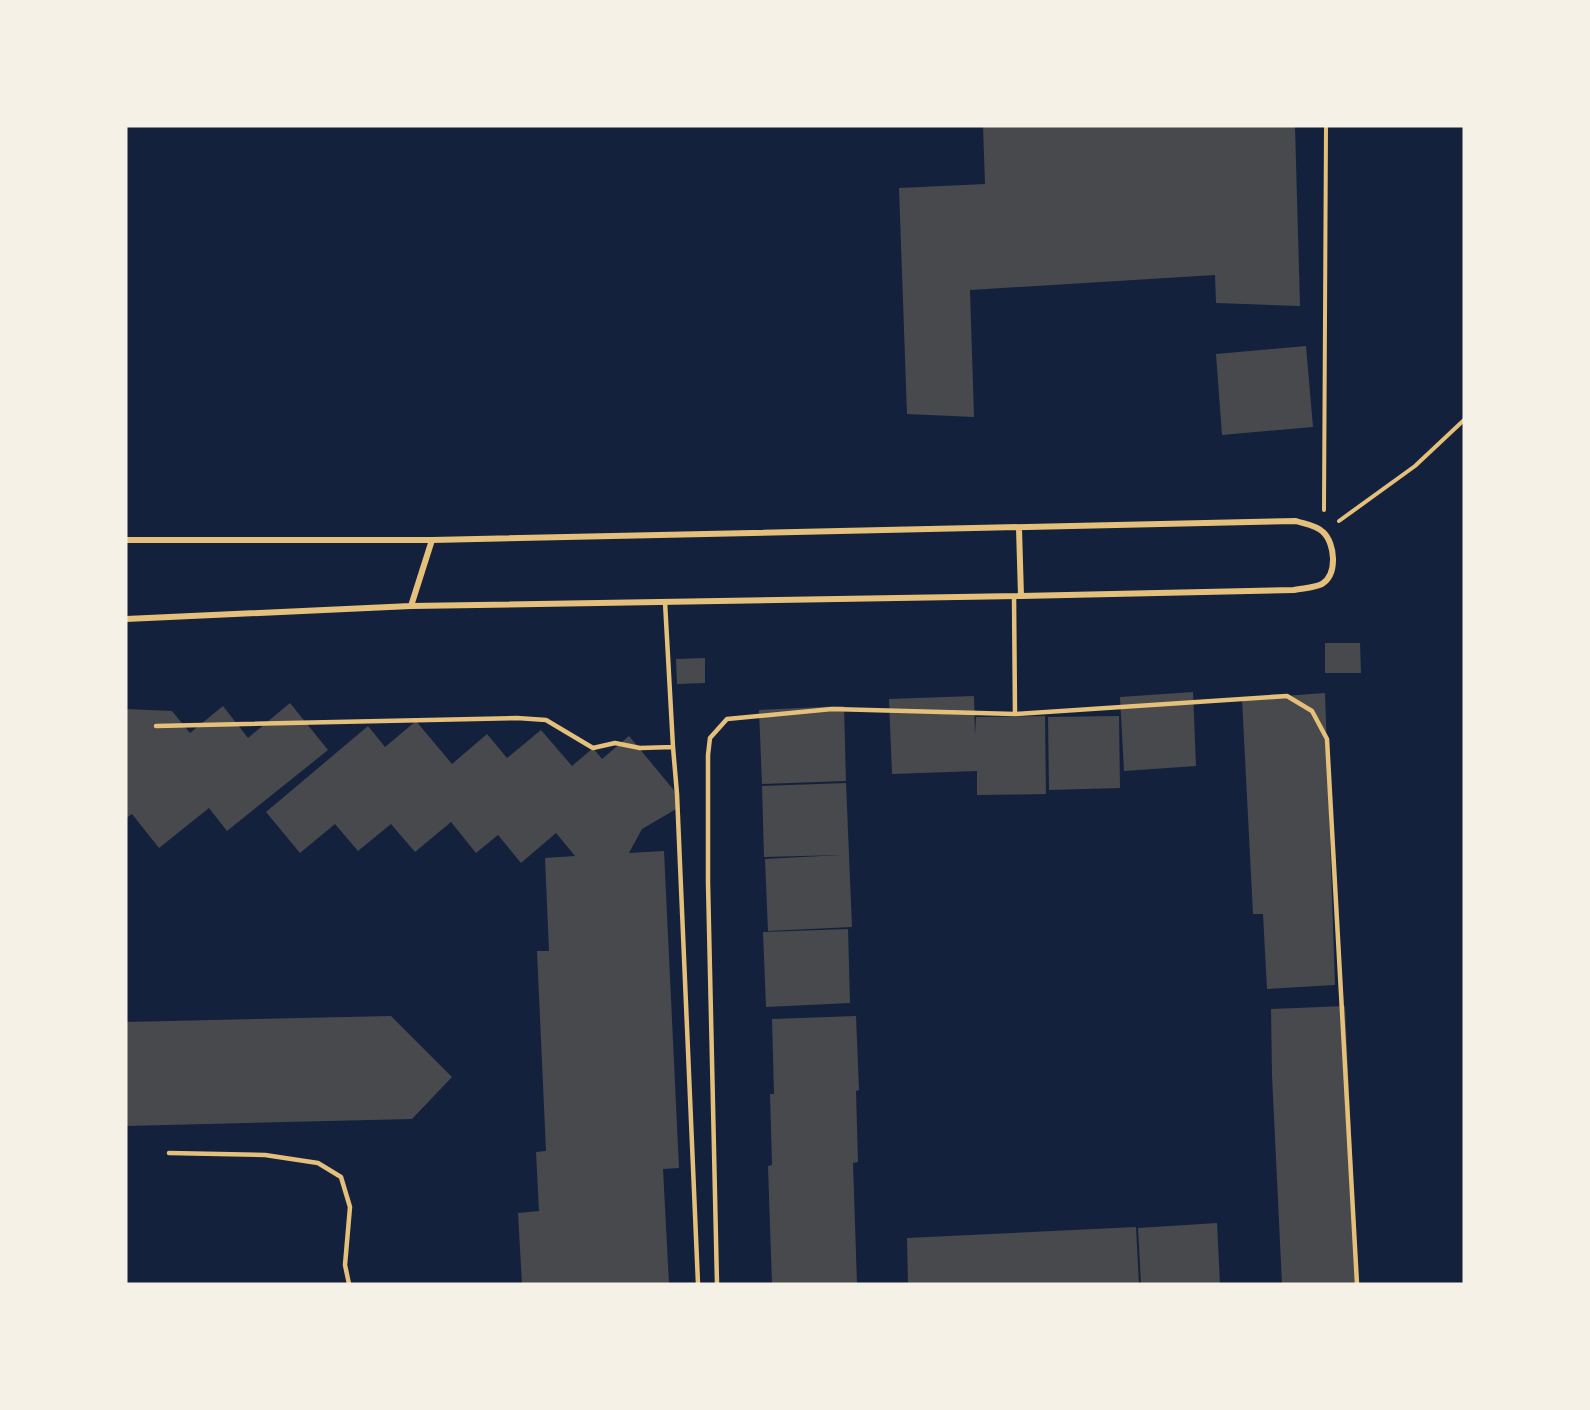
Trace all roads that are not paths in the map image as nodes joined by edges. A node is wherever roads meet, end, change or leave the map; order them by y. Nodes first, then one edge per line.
1 (1019, 528) junction
2 (126, 540) edge
3 (432, 540) junction
4 (1014, 596) junction
5 (1022, 596) junction
6 (665, 602) junction
7 (411, 606) junction
8 (126, 619) edge
9 (1015, 714) junction
10 (156, 726) dead end
11 (673, 747) junction
12 (169, 1153) dead end
13 (349, 1284) edge
14 (698, 1284) edge
15 (717, 1284) edge
16 (1357, 1284) edge

1 - 3 street
1 - 5 street
1 - 5 street
2 - 3 street
3 - 7 street
4 - 5 street
4 - 6 street
4 - 9 lane
6 - 7 street
6 - 11 lane
7 - 8 street
9 - 15 lane
9 - 16 lane
10 - 11 lane
11 - 14 lane
12 - 13 lane

